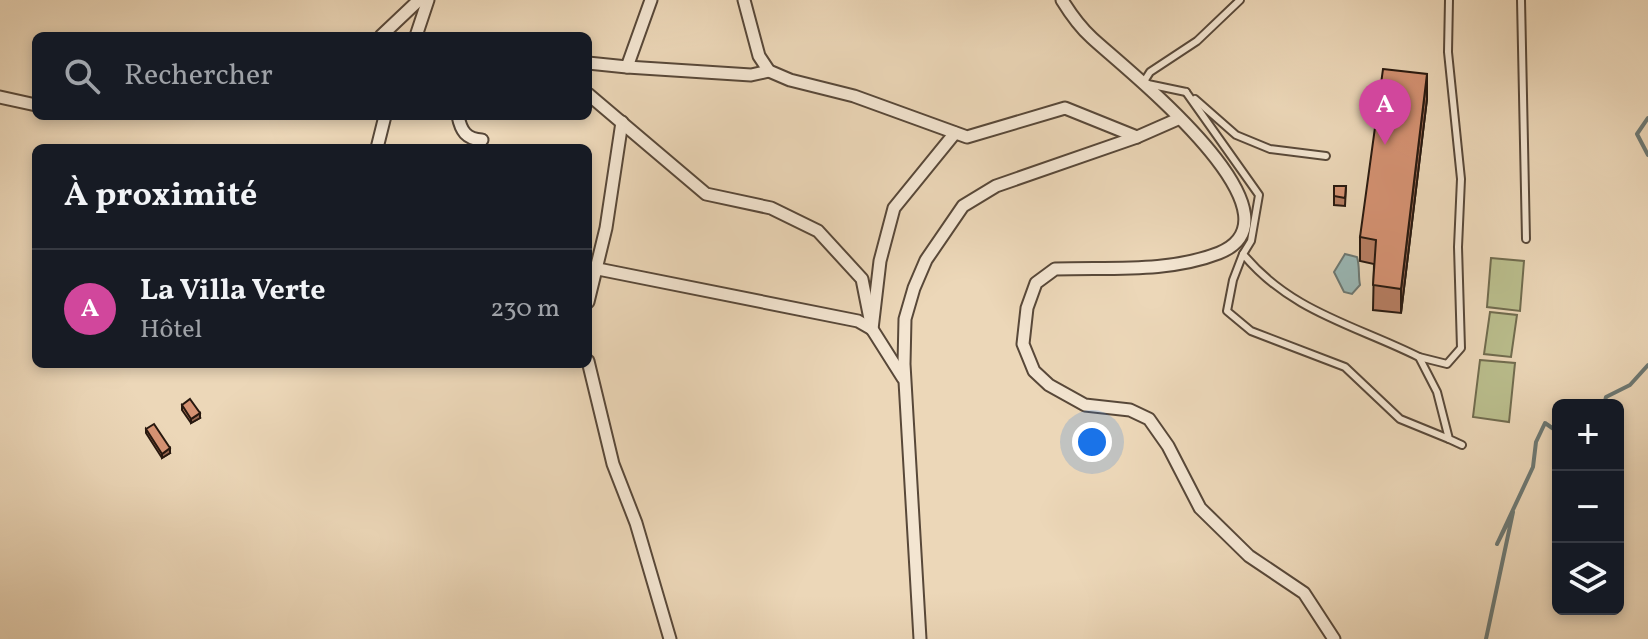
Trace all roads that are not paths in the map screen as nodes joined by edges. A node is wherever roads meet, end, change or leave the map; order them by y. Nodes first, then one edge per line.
1 (419, 0) edge
2 (428, 0) edge
3 (651, 0) edge
4 (744, 0) edge
5 (1062, 0) edge
6 (1240, 0) edge
7 (1449, 0) edge
8 (1521, 0) edge
9 (385, 32) edge
10 (417, 32) edge
11 (592, 63) edge
12 (627, 67) junction
13 (769, 71) junction
14 (1143, 83) junction
15 (1186, 92) junction
16 (0, 97) edge
17 (592, 97) edge
18 (32, 104) edge
19 (1178, 119) junction
20 (384, 120) edge
21 (459, 120) edge
22 (622, 122) junction
23 (955, 133) junction
24 (1137, 137) junction
25 (482, 140) dead end
26 (378, 144) edge
27 (1326, 156) dead end
28 (1526, 239) dead end
29 (1243, 254) junction
30 (592, 269) edge
31 (872, 329) junction
32 (1419, 357) junction
33 (590, 368) edge
34 (905, 382) junction
35 (1449, 439) junction
36 (1462, 445) dead end
37 (670, 639) edge
38 (920, 639) edge
39 (1334, 639) edge

1 - 9 street
2 - 10 street
3 - 12 street
4 - 13 street
5 - 14 street
6 - 14 lane
7 - 32 lane
8 - 28 lane
11 - 12 street
12 - 13 street
13 - 23 street
14 - 15 lane
14 - 19 street
15 - 27 lane
15 - 29 lane
16 - 18 street
17 - 22 street
19 - 24 street
19 - 39 street
20 - 26 street
21 - 25 street
22 - 30 street
22 - 31 street
23 - 24 street
23 - 31 street
24 - 34 street
29 - 32 lane
29 - 35 lane
30 - 31 street
31 - 34 street
32 - 35 lane
33 - 37 street
34 - 38 street
35 - 36 lane

